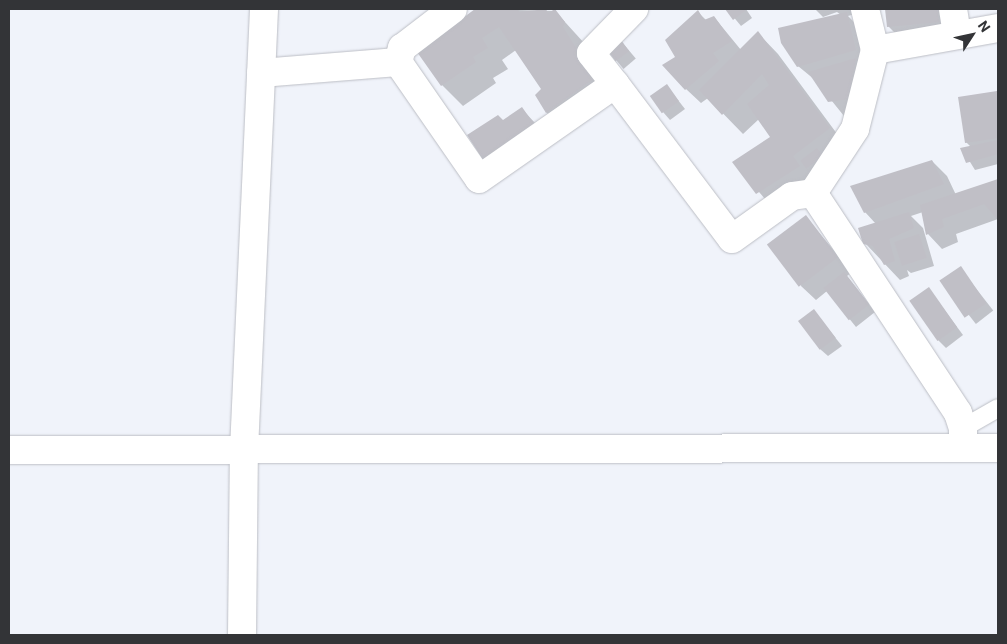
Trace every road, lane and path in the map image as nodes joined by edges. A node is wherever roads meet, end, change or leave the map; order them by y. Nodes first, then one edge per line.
1 (264, 9) edge
2 (453, 9) edge
3 (634, 9) edge
4 (865, 9) edge
5 (953, 9) edge
6 (998, 28) edge
7 (957, 35) junction
8 (875, 50) junction
9 (398, 62) junction
10 (261, 74) junction
11 (615, 84) junction
12 (813, 193) junction
13 (998, 408) edge
14 (963, 438) junction
15 (998, 448) edge
16 (9, 450) edge
17 (244, 450) junction
18 (242, 635) edge

1 - 10 street
2 - 9 street
3 - 11 street
4 - 8 street
5 - 7 street
6 - 7 street
7 - 8 street
8 - 12 street
9 - 10 street
9 - 11 street
10 - 17 street
11 - 12 street
12 - 14 street
13 - 14 lane
14 - 15 street
14 - 17 street
16 - 17 street
17 - 18 street

